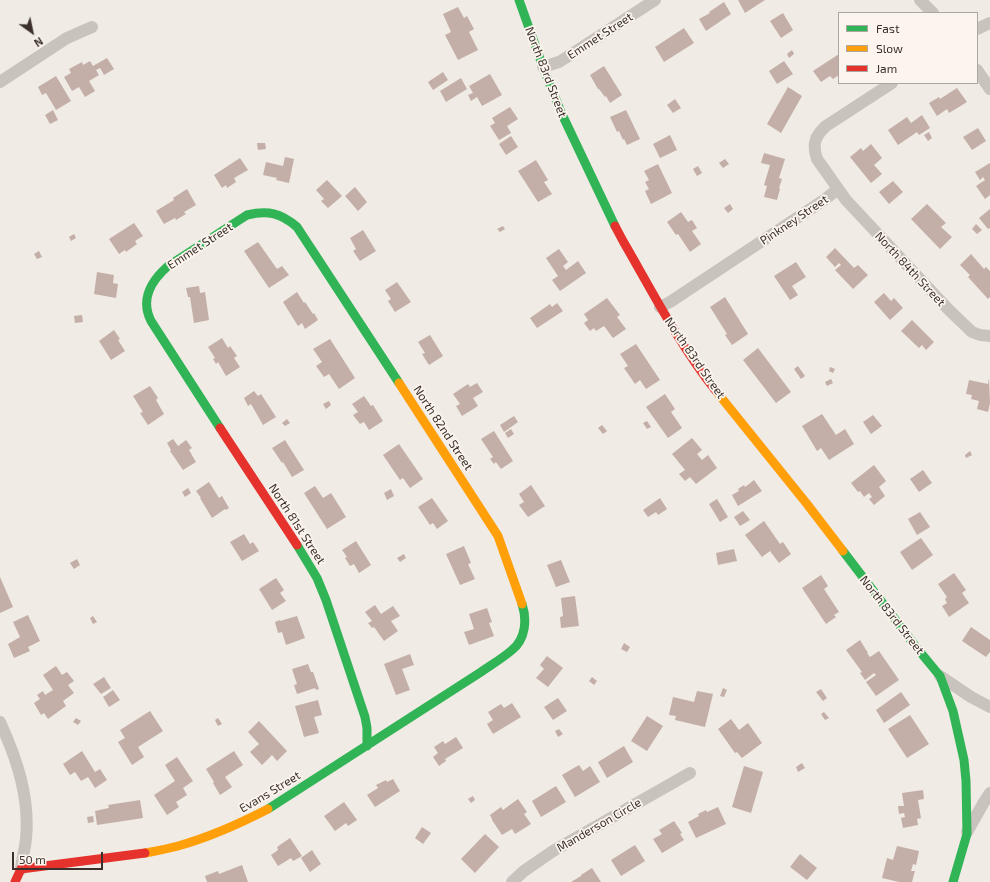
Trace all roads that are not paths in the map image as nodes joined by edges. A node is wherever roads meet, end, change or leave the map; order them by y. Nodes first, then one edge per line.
1 (519, 0) edge
2 (655, 0) edge
3 (920, 0) edge
4 (932, 12) edge
5 (990, 23) edge
6 (92, 27) dead end
7 (978, 29) edge
8 (543, 67) junction
9 (978, 71) edge
10 (0, 82) edge
11 (890, 84) edge
12 (990, 89) edge
13 (838, 189) junction
14 (300, 232) joint
15 (660, 307) junction
16 (160, 336) joint
17 (990, 336) edge
18 (513, 650) joint
19 (940, 676) junction
20 (990, 707) edge
21 (0, 722) edge
22 (367, 746) junction
23 (690, 773) dead end
24 (990, 793) edge
25 (967, 834) junction
26 (20, 869) junction
27 (15, 882) edge
28 (512, 882) edge
29 (953, 882) edge

1 - 8 street, North 83rd Street
2 - 8 street, Emmet Street
3 - 4 street
5 - 7 street
6 - 10 street
8 - 15 street, North 83rd Street
9 - 12 street
11 - 13 street, Pinkney Street
13 - 15 street, Pinkney Street
13 - 17 street, North 84th Street
14 - 16 street, Emmet Street
14 - 18 street, North 82nd Street
15 - 19 street, North 83rd Street
16 - 22 street, North 81st Street
18 - 22 street, Evans Street
19 - 20 street, North 83rd Street
19 - 25 street, North 83rd Street
21 - 26 street
22 - 26 street, Evans Street
23 - 28 street, Manderson Circle
24 - 25 street
25 - 29 street, North 83rd Street
26 - 27 street

